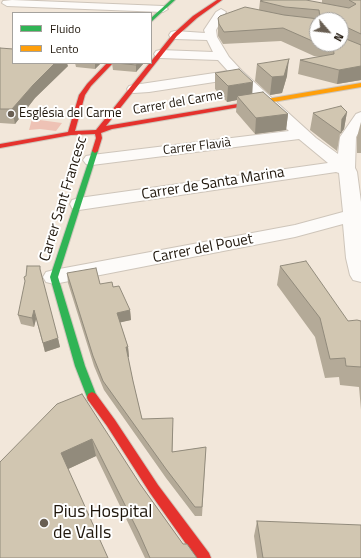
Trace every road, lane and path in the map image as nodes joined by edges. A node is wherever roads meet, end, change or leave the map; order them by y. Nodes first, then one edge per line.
1 (173, 0) edge
2 (52, 2) edge
3 (6, 4) edge
4 (224, 8) edge
5 (160, 9) junction
6 (207, 10) joint
7 (152, 20) edge
8 (175, 35) junction
9 (211, 37) junction
10 (160, 54) junction
11 (223, 56) junction
12 (109, 64) edge
13 (237, 74) junction
14 (361, 85) edge
15 (134, 89) junction
16 (266, 101) junction
17 (361, 117) edge
18 (98, 132) junction
19 (71, 133) junction
20 (301, 134) junction
21 (0, 146) edge
22 (92, 160) junction
23 (346, 168) junction
24 (79, 204) junction
25 (352, 216) junction
26 (361, 275) edge
27 (54, 277) junction
28 (204, 558) edge

1 - 5 street
2 - 3 street
2 - 5 street
4 - 6 street
4 - 9 street
5 - 7 street
6 - 8 street, Carrer Sant Francesc
8 - 9 street
8 - 10 street, Carrer Sant Francesc
9 - 11 street
10 - 11 street
10 - 15 street, Carrer Sant Francesc
11 - 13 street
12 - 19 street
13 - 15 street
13 - 16 street
14 - 16 street, Carrer del Carme
15 - 18 street, Carrer Sant Francesc
16 - 18 street, Carrer del Carme
16 - 20 street
17 - 23 street
18 - 19 street, Carrer del Carme
18 - 22 street, Carrer Sant Francesc
19 - 21 street, Carrer del Carme
20 - 22 street, Carrer Flavià
20 - 23 street
22 - 24 street, Carrer Sant Francesc
23 - 24 street, Carrer de Santa Marina
23 - 25 street
24 - 27 street, Carrer Sant Francesc
25 - 26 street
25 - 27 street, Carrer del Pouet
27 - 28 street, Carrer Sant Francesc

